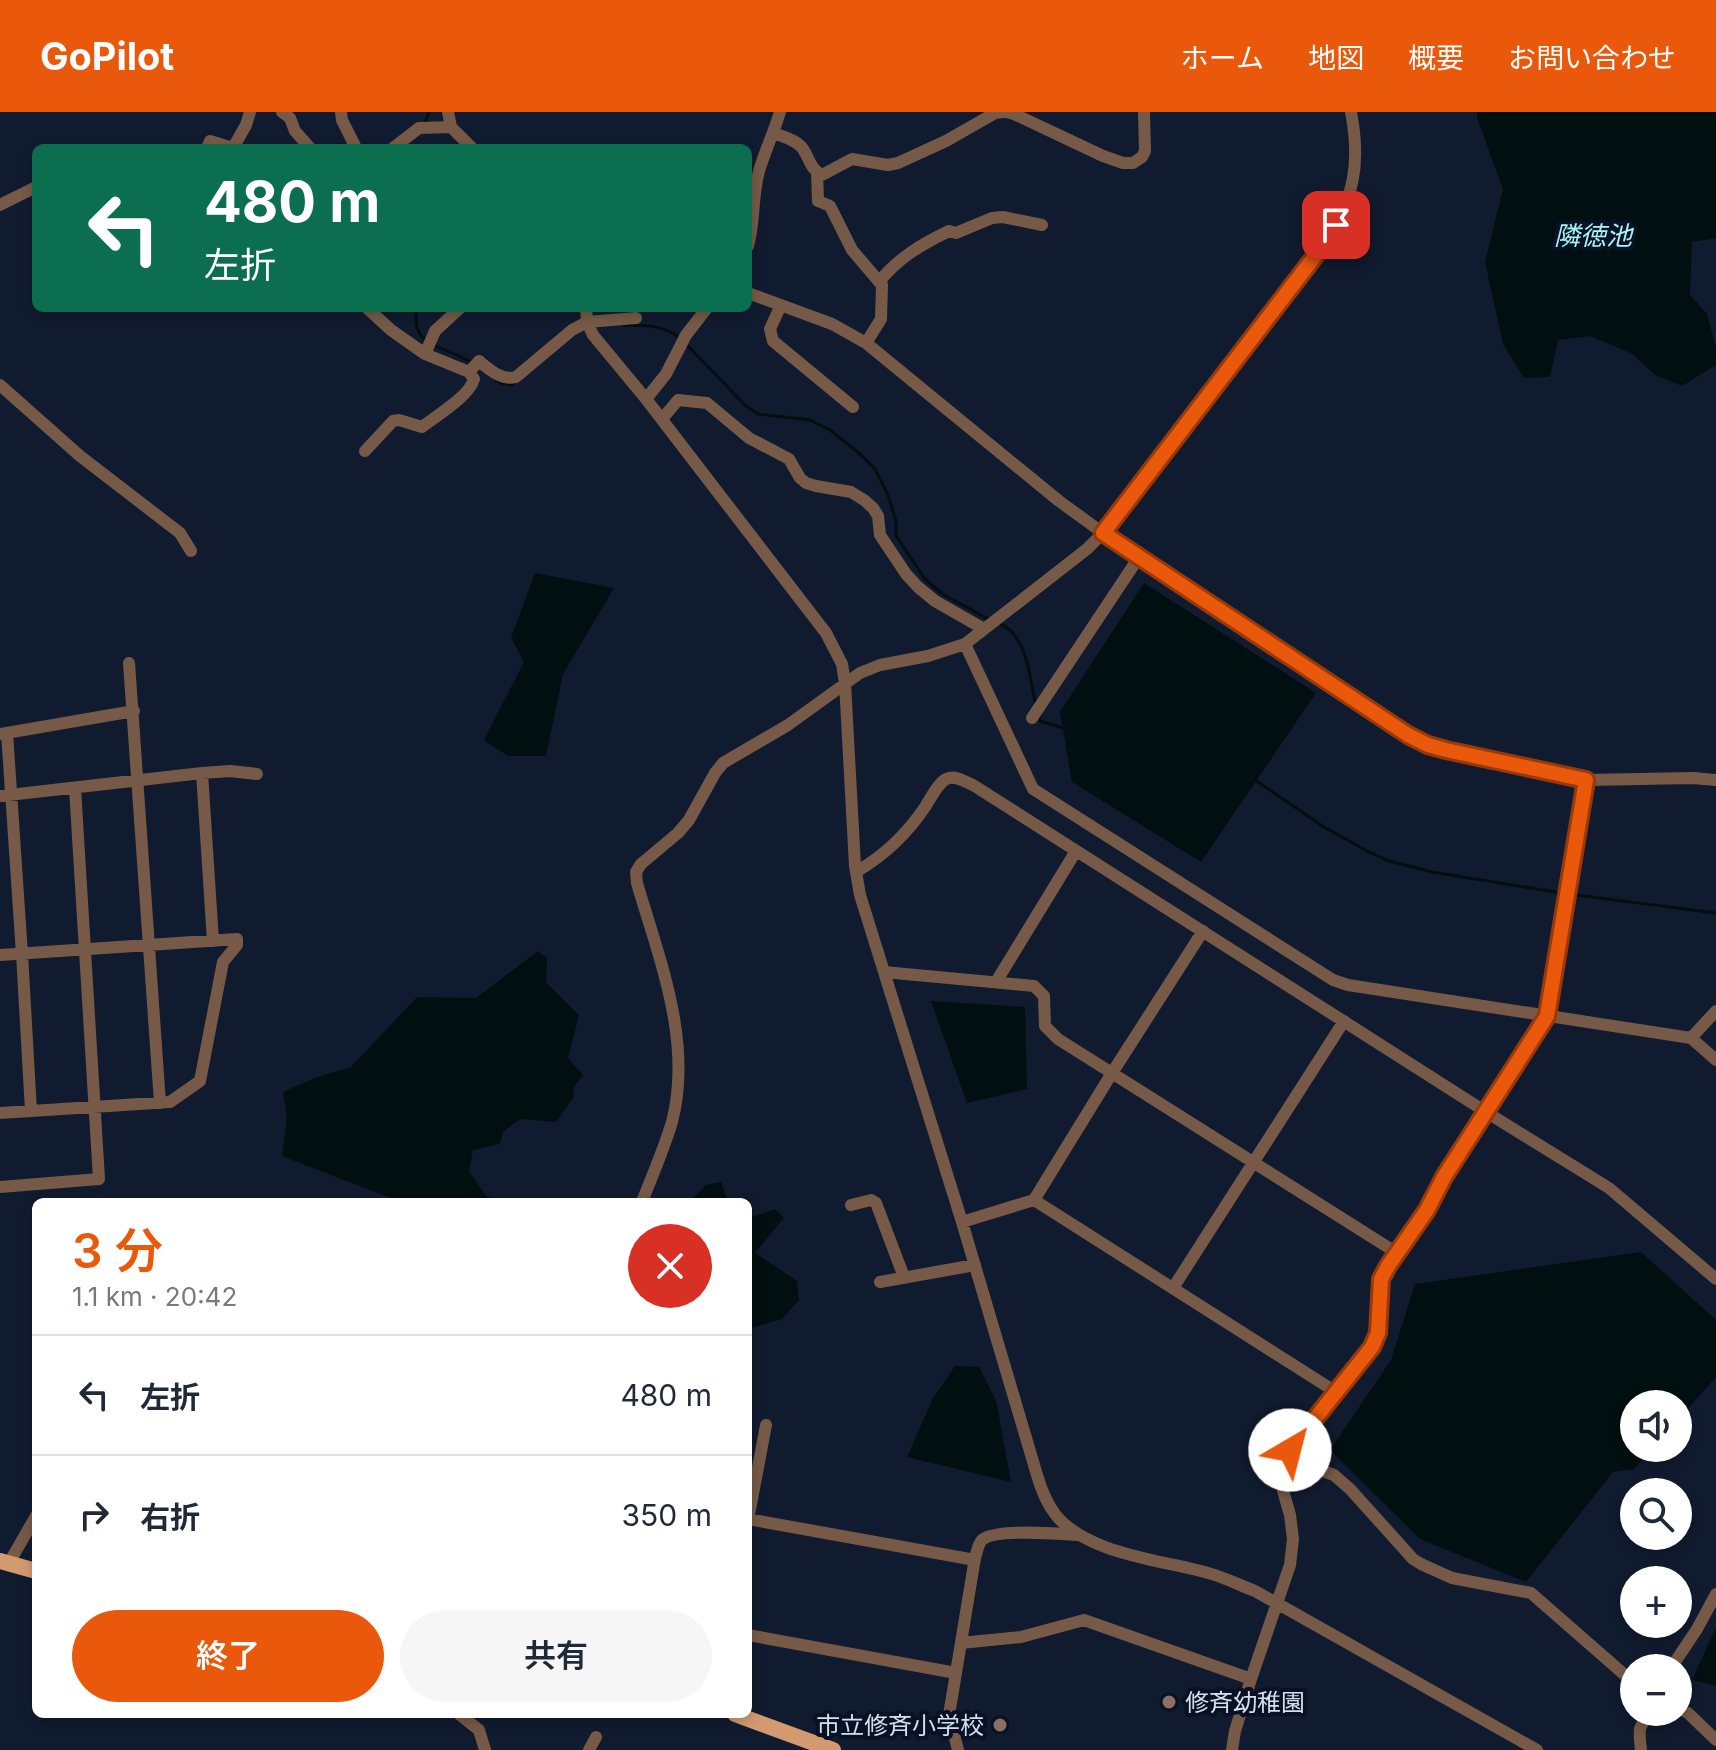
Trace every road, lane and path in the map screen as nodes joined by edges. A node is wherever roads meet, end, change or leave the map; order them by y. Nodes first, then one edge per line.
1 (250, 112) edge
2 (282, 112) edge
3 (341, 112) edge
4 (448, 112) edge
5 (780, 112) edge
6 (1004, 112) edge
7 (1144, 112) edge
8 (1351, 112) edge
9 (451, 127) junction
10 (774, 133) junction
11 (235, 144) edge
12 (306, 144) edge
13 (354, 144) edge
14 (398, 144) edge
15 (468, 144) edge
16 (817, 172) junction
17 (32, 189) edge
18 (0, 205) edge
19 (1042, 225) dead end
20 (752, 234) edge
21 (879, 282) junction
22 (752, 294) edge
23 (781, 305) junction
24 (371, 312) edge
25 (456, 312) edge
26 (704, 312) edge
27 (586, 315) edge
28 (636, 318) dead end
29 (866, 343) junction
30 (425, 354) junction
31 (469, 372) junction
32 (0, 385) edge
33 (646, 399) junction
34 (853, 407) dead end
35 (662, 419) junction
36 (365, 451) dead end
37 (1103, 533) junction
38 (191, 551) dead end
39 (1139, 557) junction
40 (984, 629) junction
41 (965, 644) junction
42 (129, 663) dead end
43 (845, 683) junction
44 (134, 711) junction
45 (1032, 718) dead end
46 (3, 733) edge
47 (202, 773) junction
48 (257, 774) dead end
49 (137, 780) junction
50 (1586, 780) junction
51 (1716, 780) edge
52 (75, 788) junction
53 (6, 796) edge
54 (1076, 851) junction
55 (856, 872) junction
56 (1203, 931) junction
57 (213, 941) junction
58 (149, 945) junction
59 (85, 949) junction
60 (22, 954) junction
61 (0, 955) edge
62 (884, 972) junction
63 (996, 982) junction
64 (1716, 1011) edge
65 (1547, 1016) junction
66 (1344, 1021) junction
67 (1691, 1038) junction
68 (1716, 1060) edge
69 (1112, 1073) junction
70 (160, 1103) junction
71 (96, 1106) junction
72 (31, 1111) junction
73 (1486, 1112) junction
74 (0, 1113) edge
75 (1253, 1162) junction
76 (0, 1187) edge
77 (644, 1198) edge
78 (1034, 1200) junction
79 (851, 1205) dead end
80 (962, 1222) junction
81 (1397, 1253) junction
82 (975, 1265) junction
83 (904, 1277) junction
84 (1716, 1279) edge
85 (880, 1282) dead end
86 (1173, 1288) junction
87 (1336, 1392) junction
88 (766, 1425) dead end
89 (1287, 1458) junction
90 (752, 1498) edge
91 (752, 1520) edge
92 (32, 1522) edge
93 (1080, 1535) junction
94 (975, 1560) junction
95 (5, 1562) edge
96 (32, 1570) edge
97 (1716, 1594) edge
98 (1277, 1603) junction
99 (752, 1636) edge
100 (961, 1643) junction
101 (1680, 1654) edge
102 (1620, 1671) edge
103 (956, 1673) junction
104 (1251, 1679) junction
105 (1692, 1717) edge
106 (464, 1718) edge
107 (746, 1718) edge
108 (1641, 1726) edge
109 (596, 1737) dead end
110 (1716, 1740) edge
111 (485, 1750) edge
112 (589, 1750) edge
113 (833, 1750) edge
114 (958, 1750) edge
115 (1232, 1750) edge
116 (1537, 1750) edge
117 (1641, 1750) edge

1 - 11 street
2 - 12 street
3 - 13 street
4 - 9 street
5 - 10 street
6 - 7 street
6 - 16 street
8 - 37 street
9 - 14 street
9 - 15 street
10 - 16 street
10 - 20 street
16 - 21 street
17 - 18 street
19 - 21 street
21 - 29 street
22 - 23 street
23 - 29 street
23 - 34 street
24 - 30 street
25 - 30 street
26 - 33 street
27 - 28 street
27 - 31 street
27 - 33 street
29 - 37 street
30 - 31 street
31 - 36 street
32 - 38 street
33 - 35 street
35 - 40 street
35 - 43 street
37 - 39 street
37 - 40 street
39 - 45 street
39 - 50 street
40 - 41 street
41 - 43 street
41 - 65 street
42 - 44 street
43 - 55 street
43 - 77 street
44 - 46 street
44 - 49 street
46 - 53 street
47 - 48 street
47 - 49 street
47 - 57 street
49 - 52 street
49 - 58 street
50 - 51 street
50 - 65 street
52 - 53 street
52 - 59 street
53 - 60 street
54 - 55 street
54 - 56 street
54 - 63 street
55 - 62 street
56 - 66 street
56 - 69 street
57 - 58 street
57 - 70 street
58 - 59 street
58 - 70 street
59 - 60 street
59 - 71 street
60 - 61 street
60 - 72 street
62 - 63 street
62 - 80 street
63 - 69 street
64 - 67 street
65 - 67 street
65 - 73 street
66 - 73 street
66 - 75 street
67 - 68 street
69 - 75 street
69 - 78 street
70 - 71 street
71 - 72 street
71 - 76 street
72 - 74 street
73 - 81 street
73 - 84 street
75 - 81 street
75 - 86 street
78 - 80 street
78 - 86 street
79 - 83 street
80 - 82 street
81 - 87 street
82 - 83 street
82 - 93 street
83 - 85 street
86 - 87 street
87 - 89 street
88 - 90 street
89 - 98 street
89 - 102 street
91 - 94 street
92 - 95 street
93 - 94 street
93 - 98 street
94 - 100 street
95 - 96 main road
97 - 101 street
98 - 104 street
98 - 116 street
99 - 103 street
100 - 103 street
100 - 104 street
103 - 114 street
104 - 115 street
105 - 110 street
106 - 111 street
107 - 113 main road
108 - 117 street
109 - 112 street

